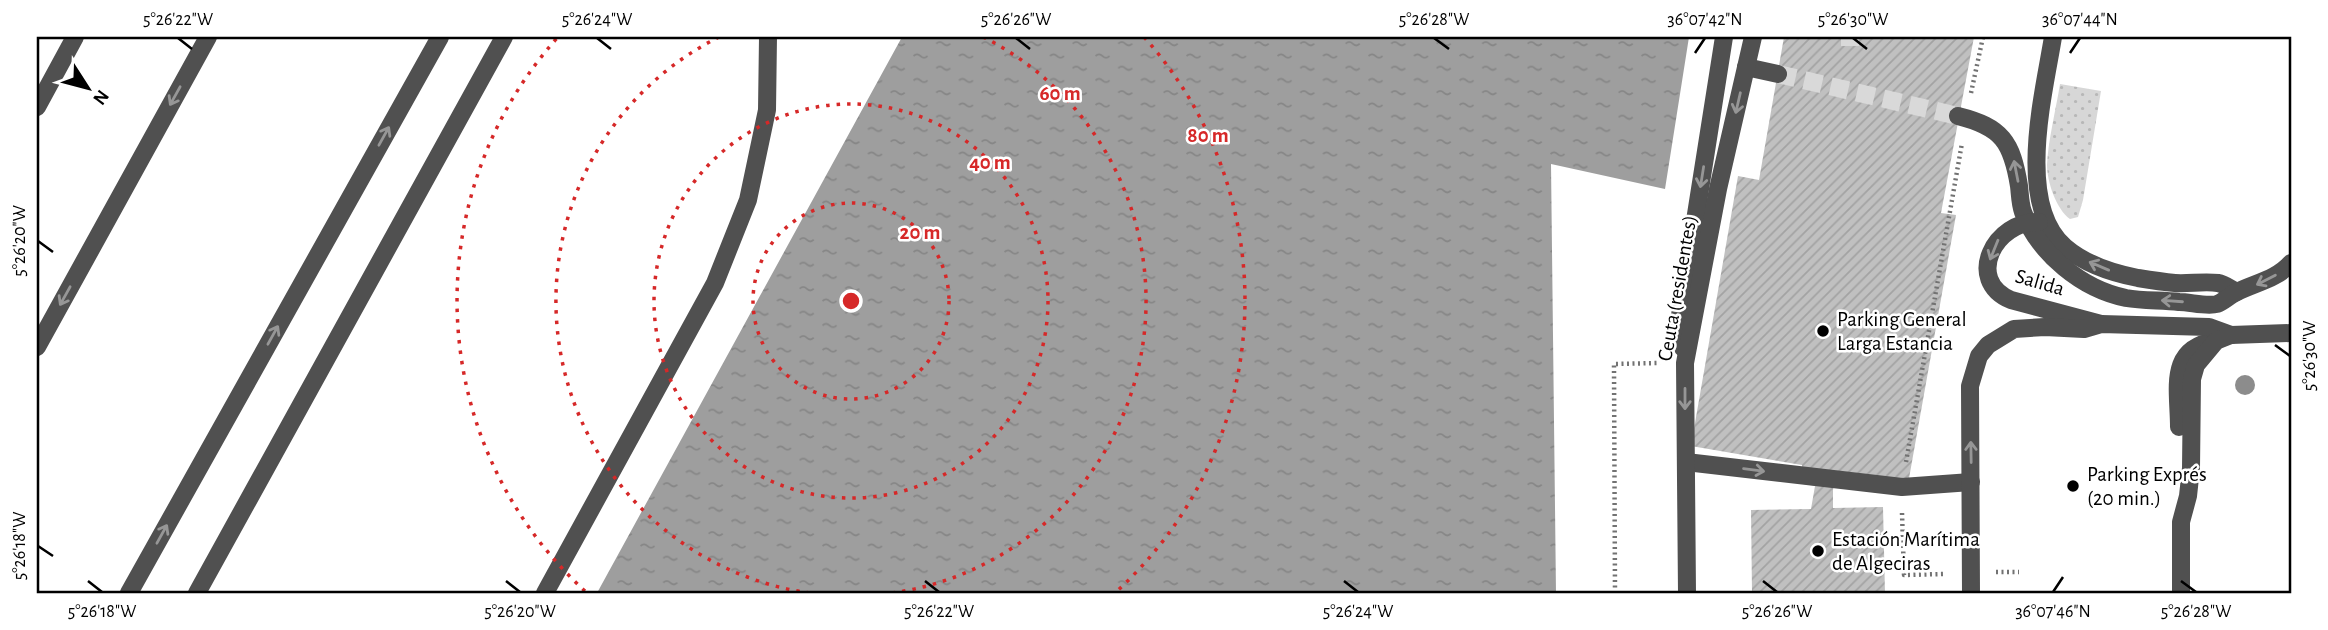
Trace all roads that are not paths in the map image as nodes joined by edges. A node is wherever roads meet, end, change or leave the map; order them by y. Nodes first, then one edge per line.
1 (75, 37) edge
2 (208, 37) edge
3 (440, 37) edge
4 (504, 37) edge
5 (768, 37) edge
6 (1724, 37) edge
7 (1753, 37) edge
8 (2053, 37) edge
9 (1746, 67) junction
10 (1778, 74) tunnel mouth
11 (37, 107) edge
12 (1962, 117) tunnel mouth
13 (2027, 222) junction
14 (2049, 224) junction
15 (2291, 263) edge
16 (2237, 292) junction
17 (2101, 324) junction
18 (2291, 333) edge
19 (2224, 338) junction
20 (37, 347) edge
21 (1685, 363) junction
22 (1686, 462) junction
23 (1971, 482) junction
24 (129, 593) edge
25 (197, 593) edge
26 (545, 593) edge
27 (1687, 593) edge
28 (1971, 593) edge
29 (2181, 593) edge

1 - 11 street
2 -> 20 street
24 -> 3 street
4 - 25 street
5 - 26 street
6 -> 21 street
7 - 9 street, Ceuta (residentes)
8 - 14 street
9 - 10 street
9 -> 21 street, Ceuta (residentes)
13 -> 12 street
13 - 14 street
16 -> 13 street
13 -> 17 street, Salida
16 -> 14 street
15 -> 16 street
17 - 19 street
23 -> 17 street
18 - 19 street
19 - 29 street
21 -> 22 street, Ceuta (residentes)
22 -> 23 street
22 - 27 street, Ceuta (residentes)
23 - 28 street

